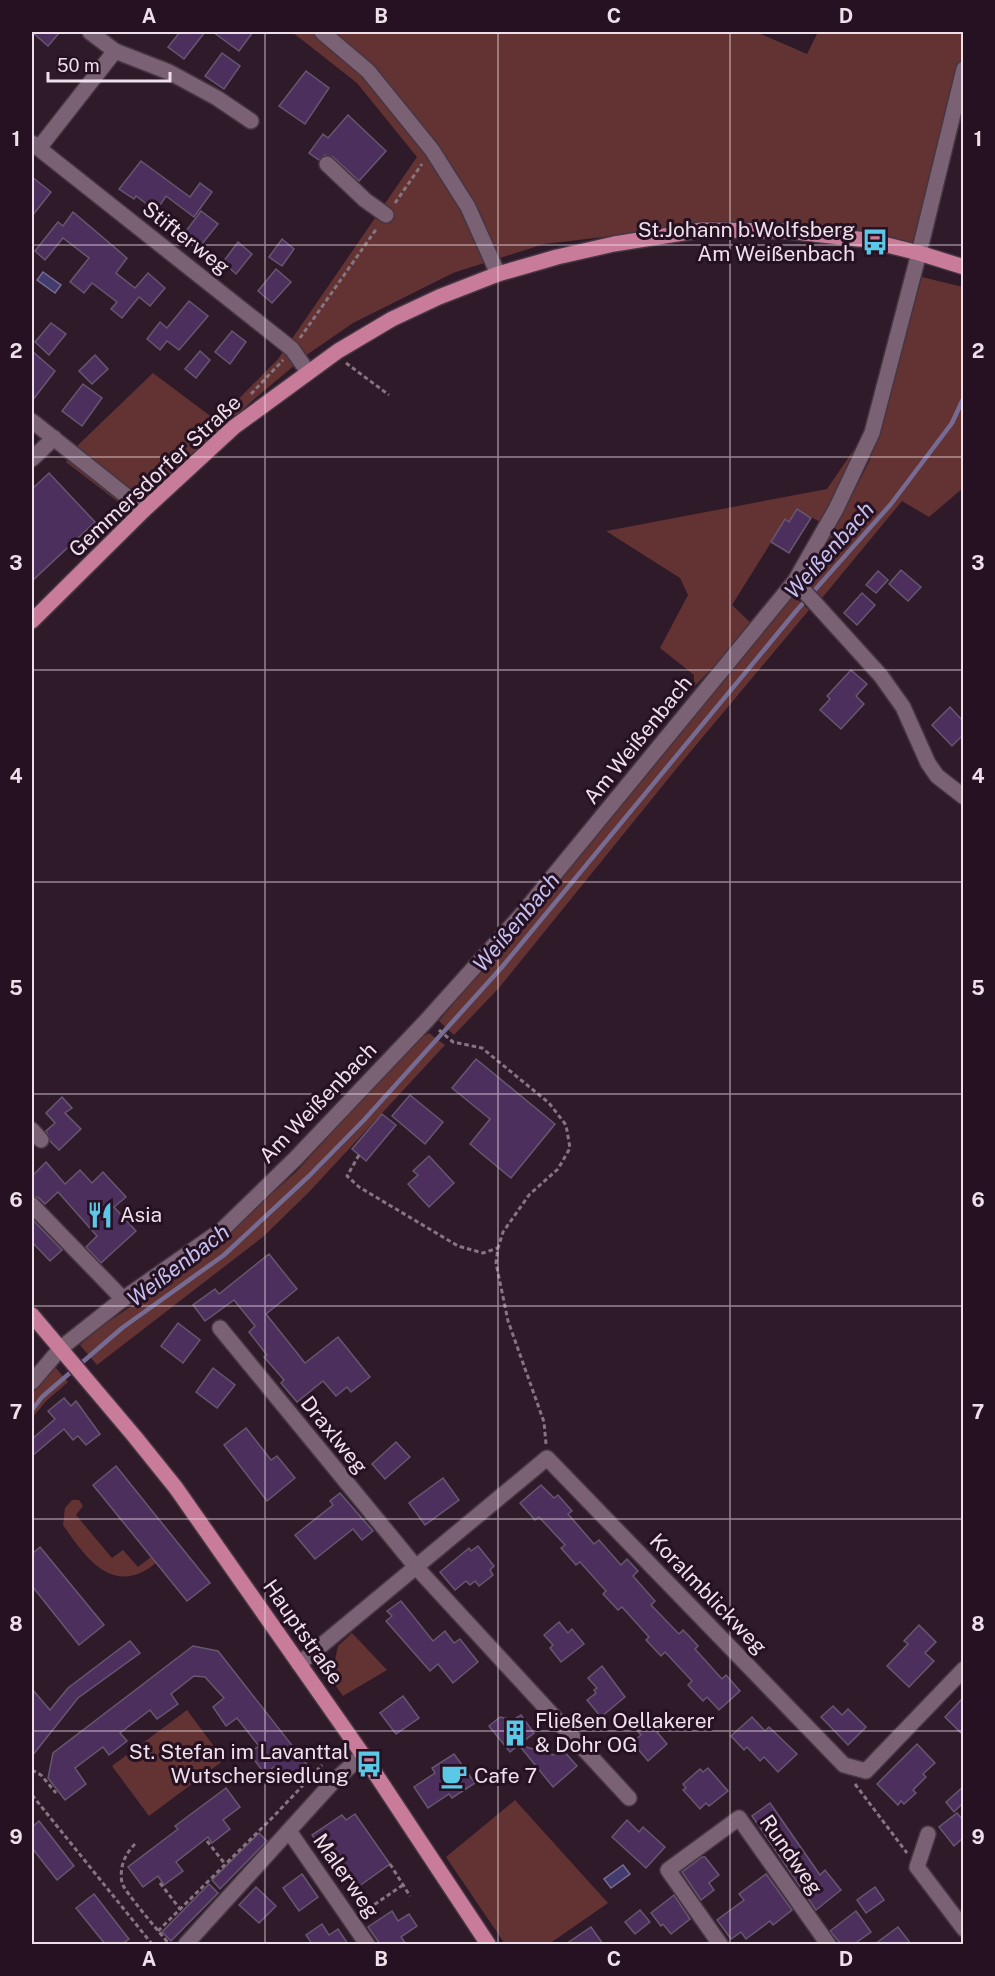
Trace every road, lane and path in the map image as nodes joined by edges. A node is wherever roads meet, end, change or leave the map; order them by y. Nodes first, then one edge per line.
1 (90, 32) edge
2 (322, 32) edge
3 (115, 51) junction
4 (963, 69) edge
5 (251, 121) dead end
6 (35, 145) edge
7 (432, 150) junction
8 (327, 164) dead end
9 (386, 215) junction
10 (919, 253) junction
11 (963, 267) edge
12 (498, 274) junction
13 (292, 349) junction
14 (338, 351) junction
15 (308, 372) junction
16 (389, 394) dead end
17 (248, 397) dead end
18 (32, 421) edge
19 (54, 438) junction
20 (32, 459) edge
21 (144, 510) junction
22 (797, 583) junction
23 (32, 621) edge
24 (963, 796) edge
25 (434, 1025) dead end
26 (359, 1155) dead end
27 (32, 1204) edge
28 (498, 1248) junction
29 (123, 1299) junction
30 (32, 1315) edge
31 (219, 1328) dead end
32 (64, 1352) junction
33 (32, 1382) edge
34 (548, 1458) junction
35 (416, 1567) junction
36 (299, 1664) junction
37 (963, 1669) edge
38 (363, 1755) junction
39 (322, 1765) dead end
40 (856, 1768) junction
41 (32, 1770) edge
42 (56, 1793) dead end
43 (32, 1795) edge
44 (629, 1798) dead end
45 (289, 1831) junction
46 (928, 1834) dead end
47 (207, 1841) dead end
48 (135, 1844) dead end
49 (225, 1864) junction
50 (390, 1864) dead end
51 (917, 1867) junction
52 (160, 1883) dead end
53 (403, 1885) junction
54 (410, 1896) dead end
55 (180, 1909) junction
56 (351, 1920) junction
57 (963, 1929) edge
58 (158, 1931) junction
59 (152, 1944) edge
60 (169, 1944) edge
61 (186, 1944) edge
62 (367, 1944) edge
63 (488, 1944) edge
64 (720, 1944) edge
65 (828, 1944) edge

1 - 3 street
2 - 7 street
3 - 5 street
3 - 6 street
4 - 10 street, Am Weißenbach
6 - 13 street, Stifterweg
7 - 9 path
7 - 12 street
8 - 9 street
9 - 13 path
10 - 11 main road, Gemmersdorfer Straße
10 - 12 main road, Gemmersdorfer Straße
10 - 22 street, Am Weißenbach
12 - 14 main road, Gemmersdorfer Straße
13 - 15 street, Stifterweg
13 - 17 path
14 - 15 main road, Gemmersdorfer Straße
14 - 16 path
15 - 21 main road, Gemmersdorfer Straße
18 - 19 street
19 - 20 street
19 - 21 street
21 - 23 main road, Gemmersdorfer Straße
22 - 24 street
22 - 29 street, Am Weißenbach
25 - 28 path
26 - 28 path
27 - 29 street
28 - 34 path
29 - 32 street, Am Weißenbach
30 - 32 main road, Hauptstraße
31 - 35 street, Draxlweg
32 - 33 street, Am Weißenbach
32 - 36 main road, Hauptstraße
34 - 35 street
34 - 40 street, Koralmblickweg
35 - 36 street
35 - 44 street
36 - 38 main road, Hauptstraße
37 - 40 street
38 - 45 street
38 - 63 main road, Hauptstraße
39 - 49 path
40 - 51 path
41 - 42 path
43 - 59 path
45 - 56 street, Malerweg
45 - 61 street
46 - 51 street
47 - 49 path
48 - 58 path
49 - 55 path
50 - 53 path
51 - 57 street
52 - 55 path
53 - 54 path
53 - 56 path
55 - 58 path
56 - 62 street, Malerweg
58 - 60 path
64 - 65 street, Rundweg

